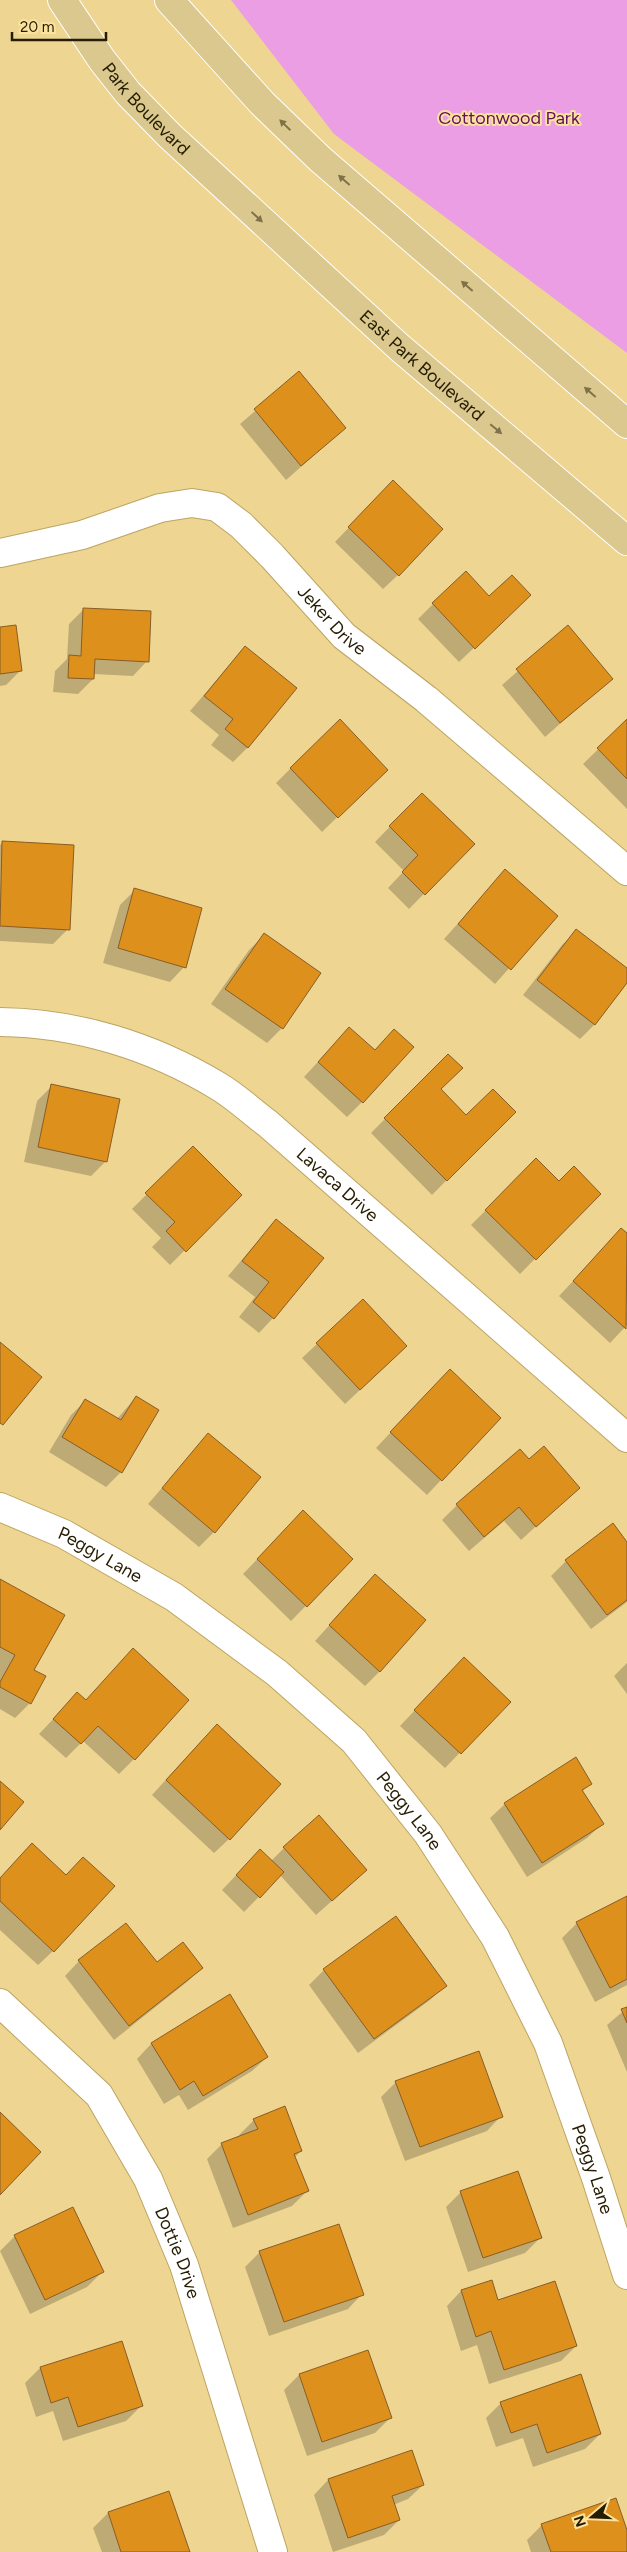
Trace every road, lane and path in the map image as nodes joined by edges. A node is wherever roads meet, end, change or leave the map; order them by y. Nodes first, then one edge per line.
1 (62, 0) edge
2 (169, 0) edge
3 (221, 184) joint
4 (627, 424) edge
5 (627, 541) edge
6 (0, 553) edge
7 (627, 871) edge
8 (0, 1022) edge
9 (627, 1438) edge
10 (0, 1507) edge
11 (0, 2003) edge
12 (627, 2275) edge
13 (273, 2552) edge

1 - 3 main road, Park Boulevard
4 -> 2 main road
3 -> 5 main road, East Park Boulevard
6 - 7 street, Jeker Drive
8 - 9 street, Lavaca Drive
10 - 12 street, Peggy Lane
11 - 13 street, Dottie Drive

